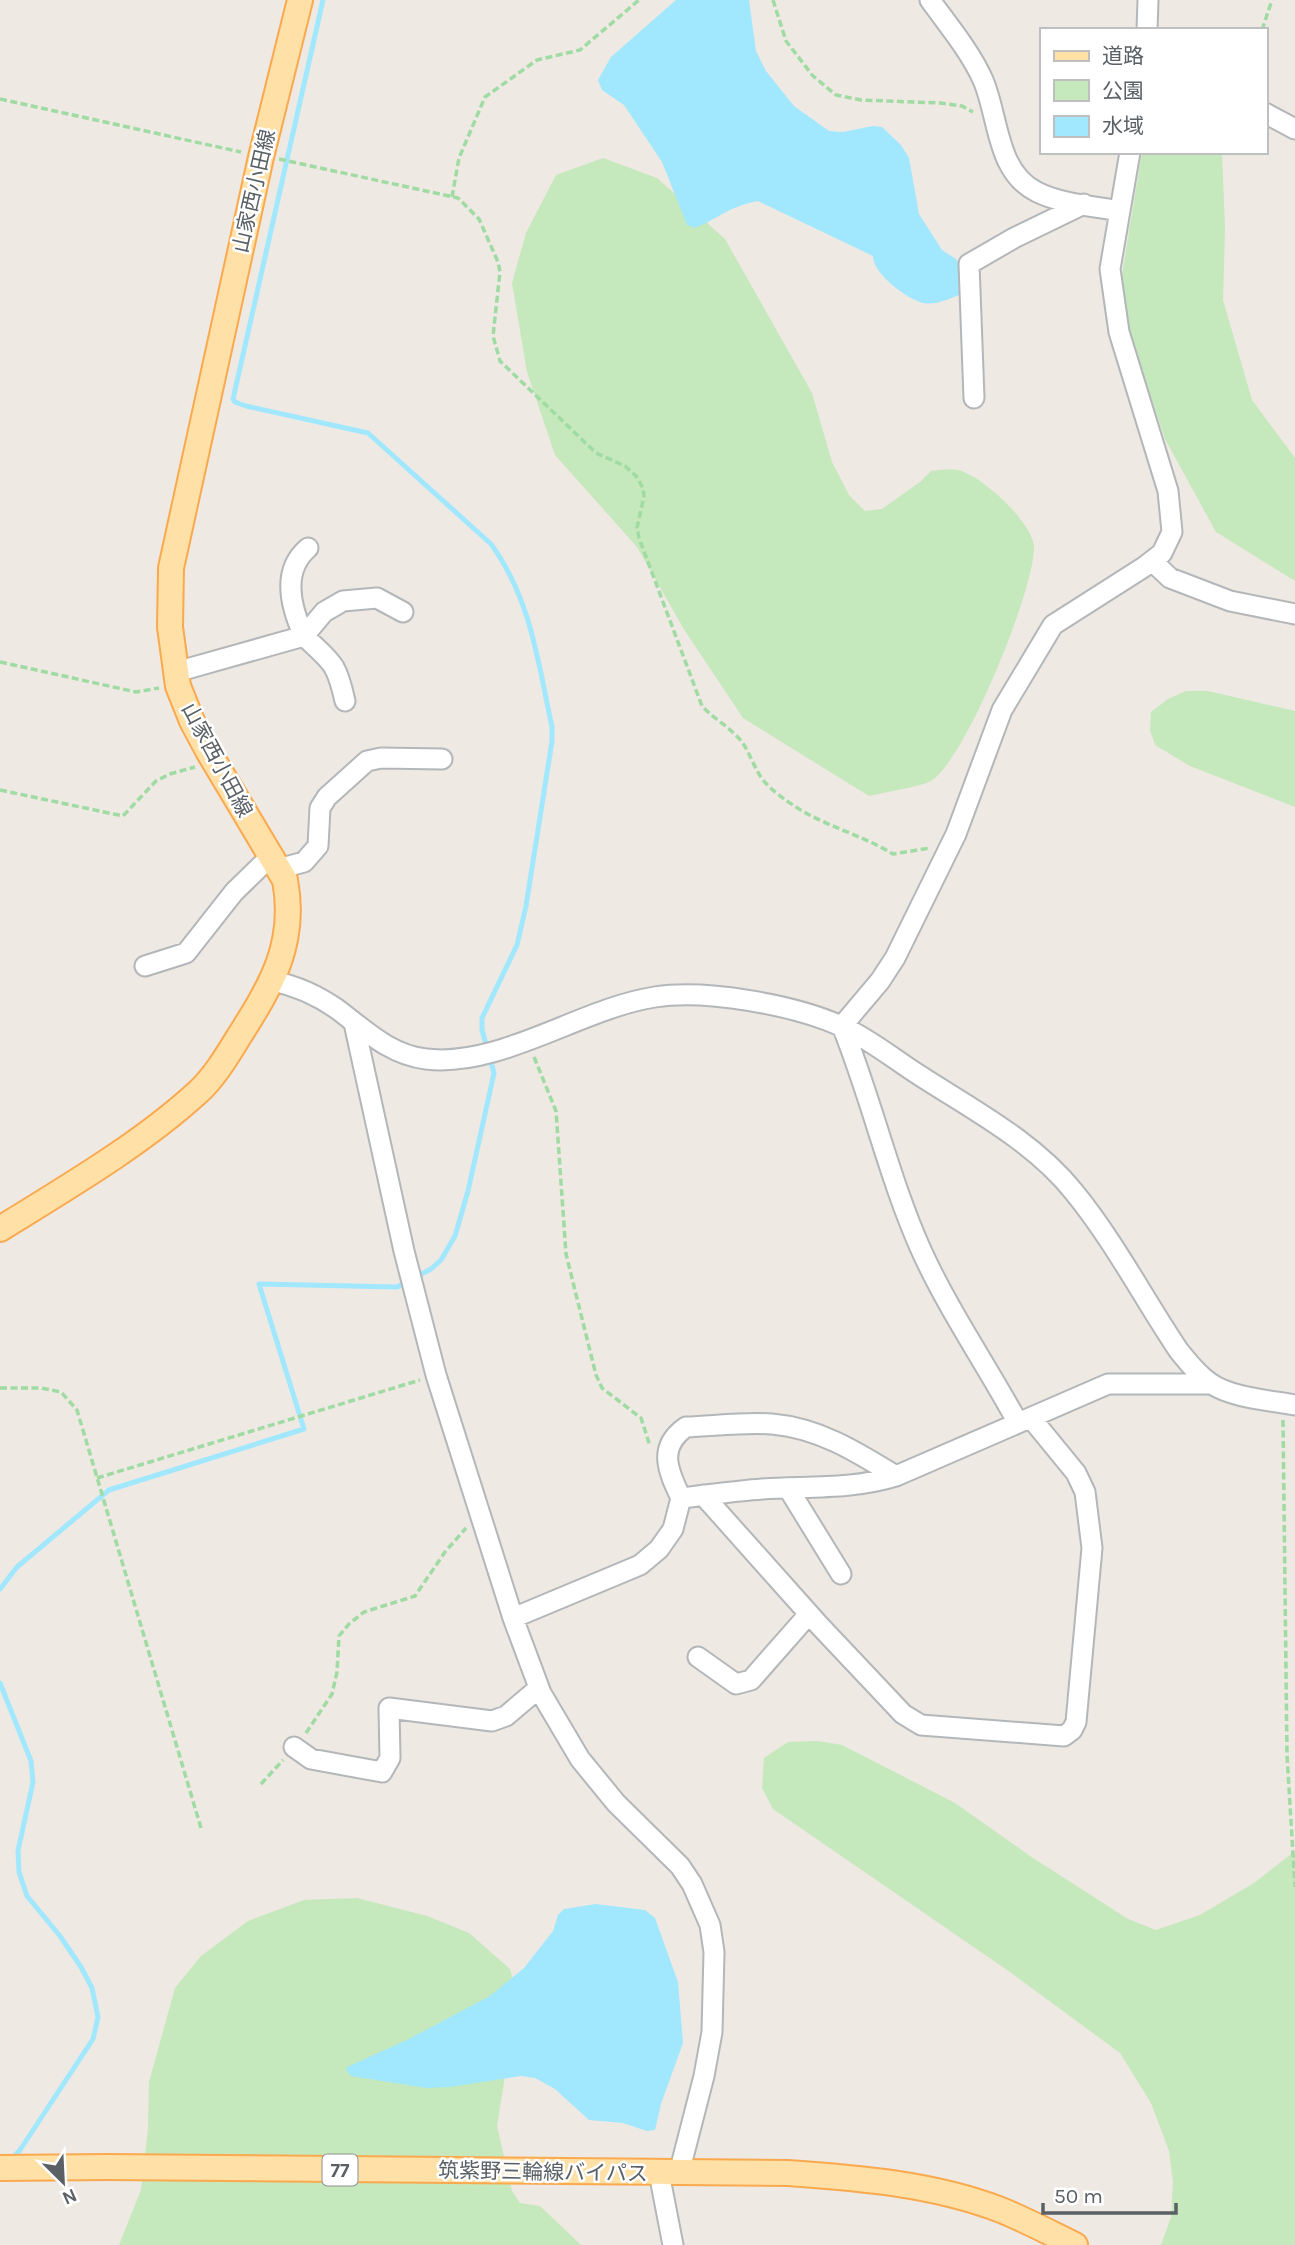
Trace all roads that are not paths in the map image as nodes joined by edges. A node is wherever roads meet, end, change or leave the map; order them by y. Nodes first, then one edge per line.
1 (300, 0) edge
2 (930, 0) edge
3 (1148, 0) edge
4 (1147, 28) edge
5 (1267, 114) edge
6 (1295, 129) edge
7 (1130, 154) edge
8 (1084, 204) junction
9 (1120, 211) junction
10 (974, 398) dead end
11 (308, 548) dead end
12 (1152, 561) junction
13 (404, 612) dead end
14 (1295, 614) edge
15 (304, 636) junction
16 (177, 679) junction
17 (345, 701) dead end
18 (442, 759) dead end
19 (274, 862) junction
20 (145, 966) dead end
21 (274, 981) junction
22 (354, 1023) junction
23 (842, 1026) junction
24 (0, 1229) edge
25 (1212, 1384) junction
26 (1289, 1404) edge
27 (1024, 1421) junction
28 (896, 1476) junction
29 (788, 1488) junction
30 (704, 1495) junction
31 (681, 1498) junction
32 (841, 1574) dead end
33 (809, 1614) junction
34 (513, 1618) junction
35 (698, 1657) dead end
36 (539, 1688) junction
37 (294, 1747) road end
38 (0, 2168) edge
39 (669, 2173) junction
40 (673, 2245) edge
41 (1075, 2245) edge

1 - 16 main road, 山家西小田線
2 - 8 street
3 - 4 street
5 - 6 street
7 - 9 street
8 - 9 street
8 - 10 street
9 - 12 street
11 - 15 street
12 - 14 street
12 - 23 street
13 - 15 street
15 - 16 street
15 - 17 street
16 - 19 main road, 山家西小田線
18 - 19 street
19 - 20 street
19 - 21 main road, 山家西小田線
21 - 22 street
21 - 24 main road, 山家西小田線
22 - 23 street
22 - 34 street
23 - 25 street
23 - 27 street
25 - 26 street
25 - 27 street
27 - 28 street
27 - 33 street
28 - 29 street
28 - 31 street
29 - 30 street
29 - 32 street
30 - 31 street
30 - 33 street
31 - 34 street
33 - 35 street
34 - 36 street
36 - 37 street
36 - 39 street
38 - 39 main road, 筑紫野三輪線バイパス / 77
39 - 40 street
39 - 41 main road, 筑紫野三輪線バイパス / 77

